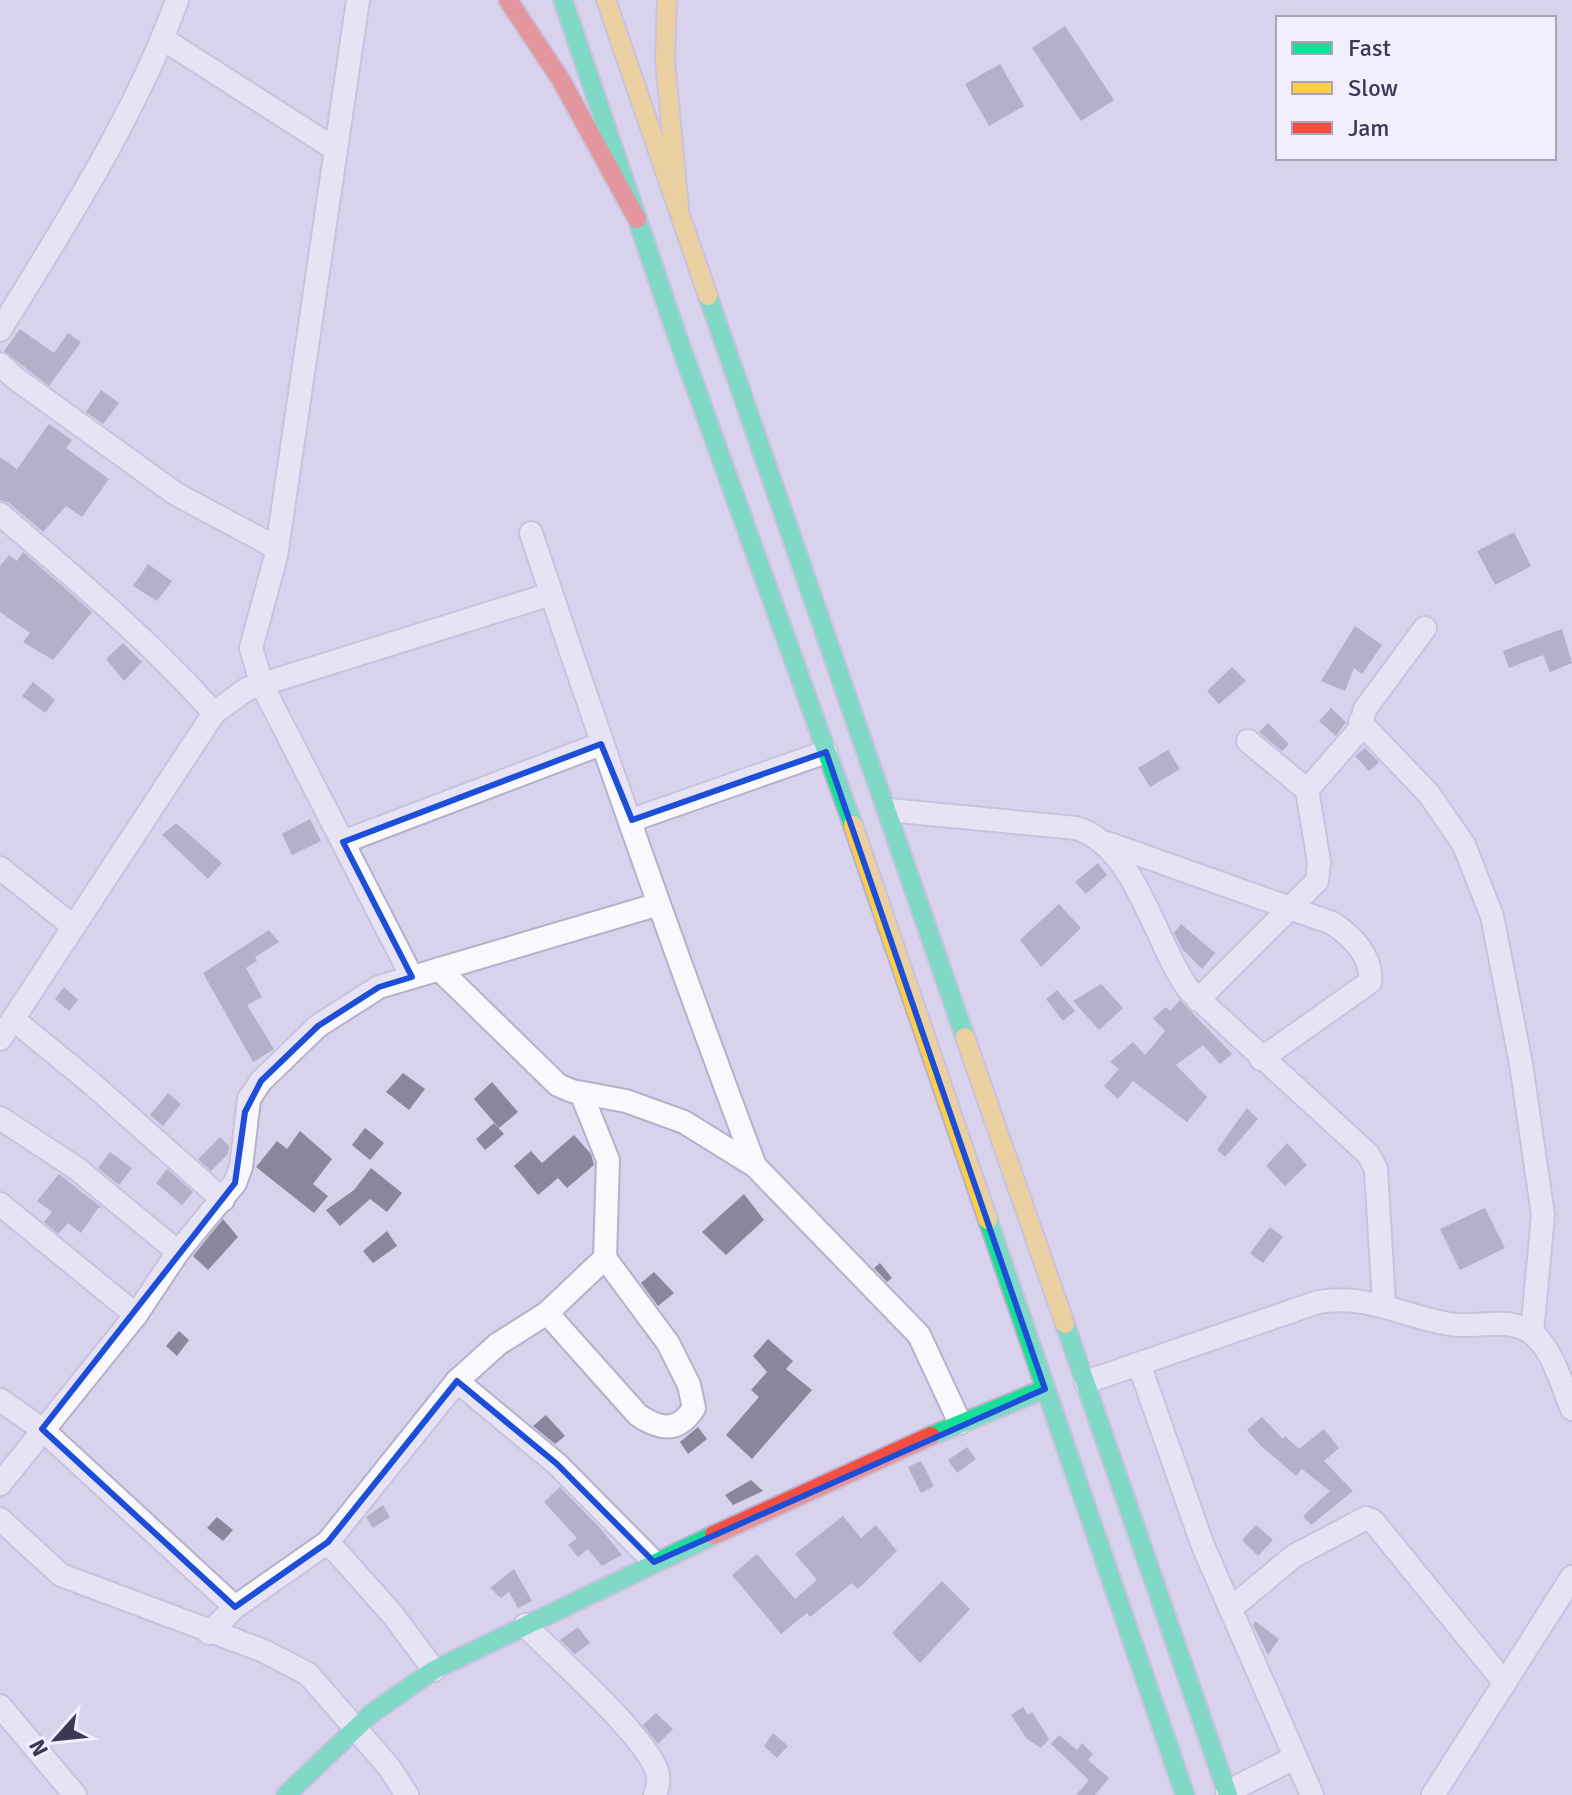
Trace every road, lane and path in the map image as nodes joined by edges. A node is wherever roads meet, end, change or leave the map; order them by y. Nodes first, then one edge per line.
1 (177, 0) edge
2 (358, 0) edge
3 (508, 0) edge
4 (563, 0) edge
5 (606, 0) edge
6 (667, 0) edge
7 (163, 39) junction
8 (335, 149) junction
9 (679, 208) junction
10 (637, 219) junction
11 (0, 330) edge
12 (0, 364) edge
13 (0, 514) edge
14 (531, 533) dead end
15 (277, 548) junction
16 (551, 594) junction
17 (1425, 628) dead end
18 (262, 685) junction
19 (214, 713) junction
20 (1360, 722) junction
21 (1248, 741) dead end
22 (601, 744) junction
23 (826, 752) junction
24 (1307, 790) junction
25 (889, 810) junction
26 (632, 820) junction
27 (343, 842) junction
28 (1107, 843) junction
29 (0, 868) edge
30 (656, 905) junction
31 (1289, 908) junction
32 (74, 927) junction
33 (439, 969) junction
34 (412, 977) junction
35 (1198, 1000) junction
36 (13, 1019) junction
37 (0, 1039) edge
38 (1261, 1059) junction
39 (581, 1093) junction
40 (0, 1118) edge
41 (755, 1166) junction
42 (223, 1200) junction
43 (0, 1204) edge
44 (178, 1252) junction
45 (605, 1258) junction
46 (1384, 1304) junction
47 (547, 1313) junction
48 (136, 1315) junction
49 (1532, 1333) junction
50 (1139, 1364) junction
51 (457, 1381) junction
52 (1086, 1382) junction
53 (1045, 1389) junction
54 (0, 1400) edge
55 (1572, 1409) edge
56 (960, 1423) junction
57 (42, 1429) junction
58 (0, 1484) edge
59 (0, 1519) edge
60 (328, 1542) junction
61 (654, 1562) junction
62 (1572, 1577) edge
63 (235, 1607) junction
64 (1230, 1609) junction
65 (525, 1625) junction
66 (209, 1633) junction
67 (434, 1670) junction
68 (1505, 1683) junction
69 (0, 1706) edge
70 (354, 1728) junction
71 (1294, 1758) junction
72 (1228, 1794) edge
73 (75, 1795) edge
74 (286, 1795) edge
75 (407, 1795) edge
76 (655, 1795) edge
77 (1185, 1795) edge
78 (1312, 1795) edge
79 (1433, 1795) edge

1 - 7 street
2 - 8 street
3 - 10 main road
4 - 10 main road
5 - 9 main road
6 - 9 main road
7 - 8 street
7 - 11 street
8 - 15 street
9 - 25 main road
10 - 23 main road
12 - 15 street
13 - 19 street
14 - 16 street
15 - 18 street
16 - 18 street
16 - 22 street
17 - 20 street
18 - 19 street
18 - 27 street
19 - 32 street
20 - 24 street
20 - 49 street
21 - 24 street
22 - 26 street
22 - 27 street
23 - 26 street
23 - 53 main road
24 - 31 street
25 - 28 street
25 - 52 main road
26 - 30 street
27 - 34 street
28 - 31 street
28 - 35 street
29 - 32 street
30 - 33 street
30 - 41 street
31 - 35 street
31 - 38 street
32 - 36 street
33 - 34 street
33 - 39 street
34 - 42 street
35 - 38 street
36 - 37 street
36 - 42 street
38 - 46 street
39 - 41 street
39 - 45 street
40 - 44 street
41 - 56 street
42 - 44 street
43 - 48 street
44 - 48 street
45 - 47 street
45 - 47 street
46 - 49 street
46 - 50 street
47 - 51 street
48 - 57 street
49 - 55 street
50 - 52 street
50 - 64 street
51 - 60 street
51 - 61 street
52 - 72 main road
53 - 56 main road
53 - 77 main road
54 - 57 street
56 - 61 main road
57 - 58 street
57 - 63 street
59 - 66 street
60 - 63 street
60 - 67 street
61 - 65 main road
62 - 68 street
63 - 66 street
64 - 68 street
64 - 71 street
65 - 67 main road
65 - 76 street
66 - 70 street
67 - 70 main road
68 - 79 street
69 - 73 street
70 - 74 main road
70 - 75 street
71 - 72 street
71 - 78 street

